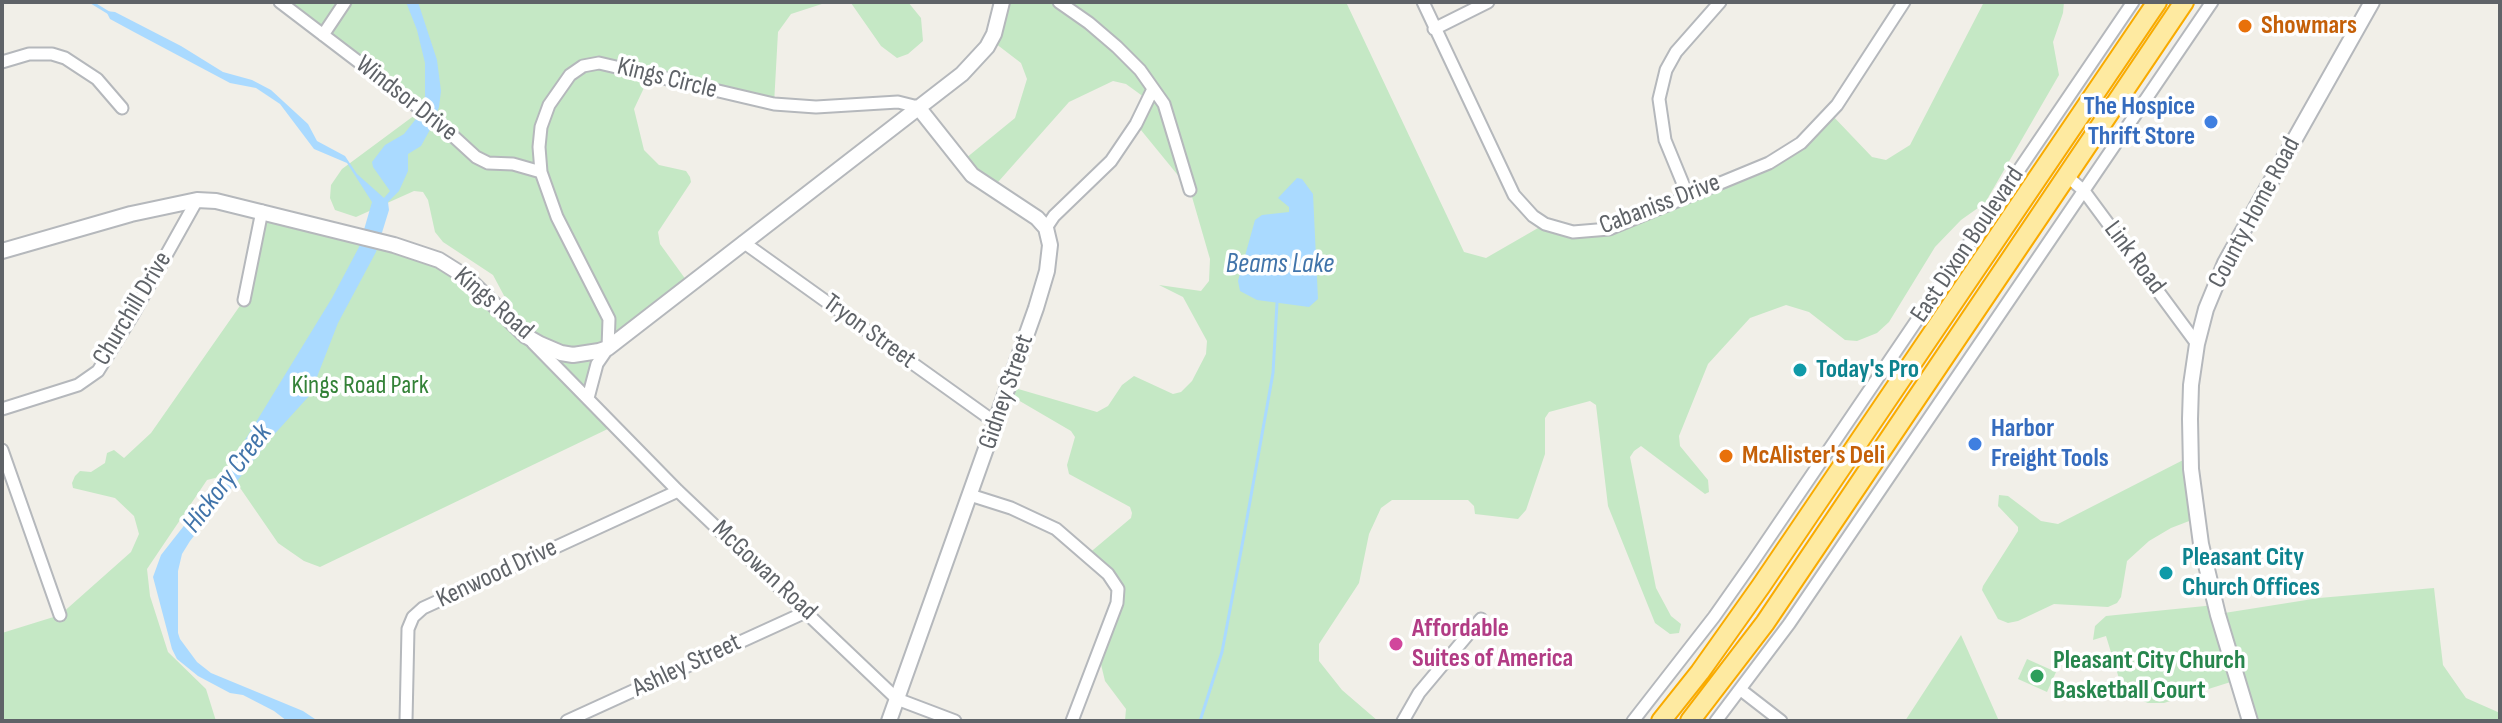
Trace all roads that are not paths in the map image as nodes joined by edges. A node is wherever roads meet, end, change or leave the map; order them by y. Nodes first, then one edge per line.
1 (280, 2) edge
2 (345, 2) edge
3 (1002, 2) edge
4 (1059, 2) edge
5 (1423, 2) edge
6 (1488, 2) edge
7 (1720, 2) edge
8 (1904, 2) edge
9 (2133, 2) edge
10 (2157, 2) edge
11 (2212, 2) edge
12 (2372, 2) edge
13 (2178, 7) edge
14 (1434, 29) junction
15 (323, 35) junction
16 (2, 62) edge
17 (1153, 89) junction
18 (918, 107) junction
19 (122, 108) dead end
20 (541, 172) junction
21 (2067, 176) junction
22 (1190, 190) dead end
23 (2084, 191) junction
24 (1688, 196) junction
25 (197, 200) junction
26 (262, 211) junction
27 (1046, 228) junction
28 (743, 242) junction
29 (2, 251) edge
30 (244, 300) dead end
31 (526, 336) junction
32 (2197, 344) junction
33 (608, 348) junction
34 (1911, 366) junction
35 (588, 398) junction
36 (2, 409) edge
37 (996, 423) junction
38 (2, 450) edge
39 (1818, 466) junction
40 (1834, 479) junction
41 (1861, 482) junction
42 (678, 491) junction
43 (1878, 494) junction
44 (970, 495) junction
45 (808, 611) junction
46 (60, 615) dead end
47 (1481, 619) dead end
48 (1765, 623) junction
49 (1741, 690) junction
50 (897, 699) junction
51 (572, 720) edge
52 (406, 721) edge
53 (889, 721) edge
54 (955, 721) edge
55 (1072, 721) edge
56 (1403, 721) edge
57 (1633, 721) edge
58 (1661, 721) edge
59 (1690, 721) edge
60 (1716, 721) edge
61 (1781, 721) edge
62 (2250, 721) edge

1 - 15 street, Windsor Drive
2 - 15 street
3 - 18 street, Kings Road
4 - 17 street
5 - 14 street, Cabaniss Drive
6 - 14 street
7 - 24 street
8 - 24 street, Cabaniss Drive
9 - 39 street, East Dixon Boulevard
10 - 34 highway, East Dixon Boulevard
11 - 23 street
12 - 32 street, County Home Road
13 - 21 highway, East Dixon Boulevard
14 - 24 street, Cabaniss Drive
15 - 20 street, Windsor Drive
16 - 19 street
17 - 22 street
17 - 27 street
18 - 20 street, Kings Circle
18 - 27 street
18 - 28 street, Kings Road
20 - 33 street, Kings Circle
21 - 23 street, Link Road
21 - 41 highway, East Dixon Boulevard
23 - 32 street, Link Road
23 - 43 street
25 - 26 street, Kings Road
25 - 29 street, Kings Road
25 - 36 street, Churchill Drive
26 - 30 street
26 - 31 street, Kings Road
27 - 37 street, Gidney Street
28 - 33 street, Kings Road
28 - 37 street, Tryon Street
31 - 33 street, Kings Road
31 - 35 street, McGowan Road
32 - 62 street, County Home Road
33 - 35 street
34 - 40 highway, East Dixon Boulevard
34 - 41 highway
35 - 42 street, McGowan Road
37 - 44 street, Gidney Street
38 - 46 street
39 - 40 street
39 - 57 street, East Dixon Boulevard
40 - 48 highway
40 - 58 highway, East Dixon Boulevard
41 - 43 street
41 - 48 highway, East Dixon Boulevard
42 - 45 street, McGowan Road
42 - 52 street, Kenwood Drive
43 - 49 street
44 - 50 street, Gidney Street
44 - 55 street
45 - 50 street, McGowan Road
45 - 51 street, Ashley Street
47 - 56 street
48 - 59 highway, East Dixon Boulevard
49 - 60 street
49 - 61 street
50 - 53 street, Gidney Street
50 - 54 street, McGowan Road

